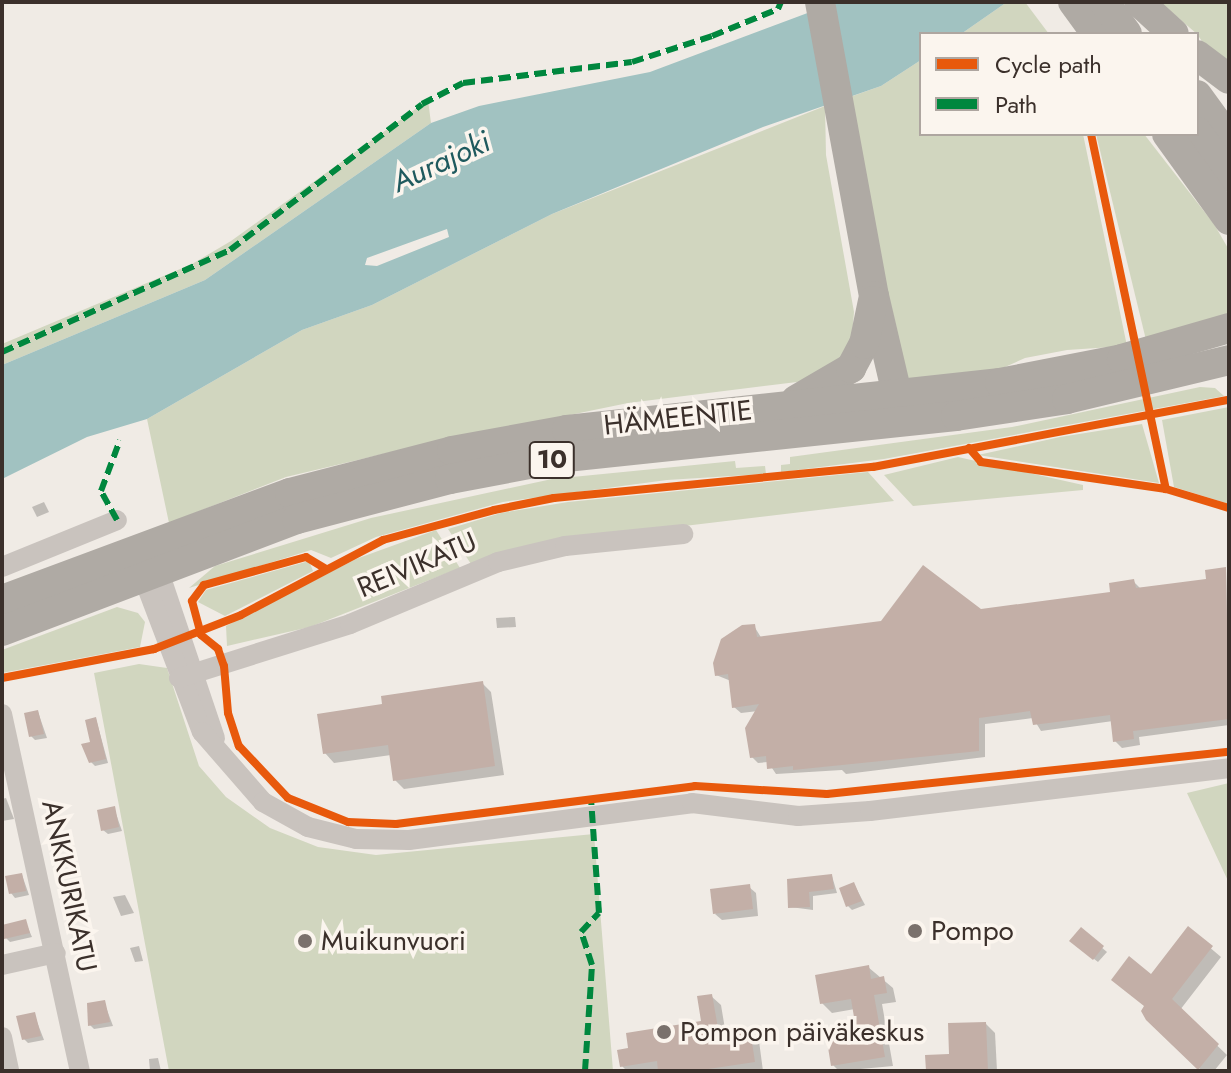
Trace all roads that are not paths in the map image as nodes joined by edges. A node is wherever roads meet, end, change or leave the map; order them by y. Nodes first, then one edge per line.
1 (820, 2) edge
2 (1106, 10) edge
3 (1125, 32) edge
4 (1151, 32) edge
5 (1168, 32) edge
6 (1199, 56) edge
7 (1229, 79) edge
8 (1199, 98) edge
9 (1199, 135) edge
10 (1168, 136) edge
11 (1229, 139) edge
12 (1229, 177) edge
13 (1229, 220) edge
14 (874, 296) junction
15 (1229, 328) edge
16 (1229, 360) edge
17 (784, 407) junction
18 (906, 409) junction
19 (117, 520) dead end
20 (683, 534) dead end
21 (148, 563) junction
22 (2, 567) edge
23 (2, 600) edge
24 (2, 631) edge
25 (188, 676) junction
26 (2, 714) edge
27 (1229, 768) edge
28 (56, 953) junction
29 (2, 965) edge
30 (2, 1037) edge
31 (9, 1071) edge
32 (80, 1071) edge

1 - 14 highway
2 - 3 highway
2 - 4 highway
2 - 5 highway
6 - 7 highway
8 - 11 highway
9 - 12 highway
10 - 13 highway
14 - 17 highway
14 - 18 highway
15 - 18 highway, HÄMEENTIE / 10
16 - 18 highway, HÄMEENTIE / 10
17 - 18 highway, HÄMEENTIE / 10
17 - 21 highway, HÄMEENTIE / 10
18 - 21 highway, HÄMEENTIE / 10
19 - 22 street
20 - 25 street, REIVIKATU
21 - 23 highway, HÄMEENTIE / 10
21 - 24 highway, HÄMEENTIE / 10
21 - 25 street
25 - 27 street
26 - 28 street, ANKKURIKATU
28 - 29 street
28 - 32 street, ANKKURIKATU
30 - 31 street

